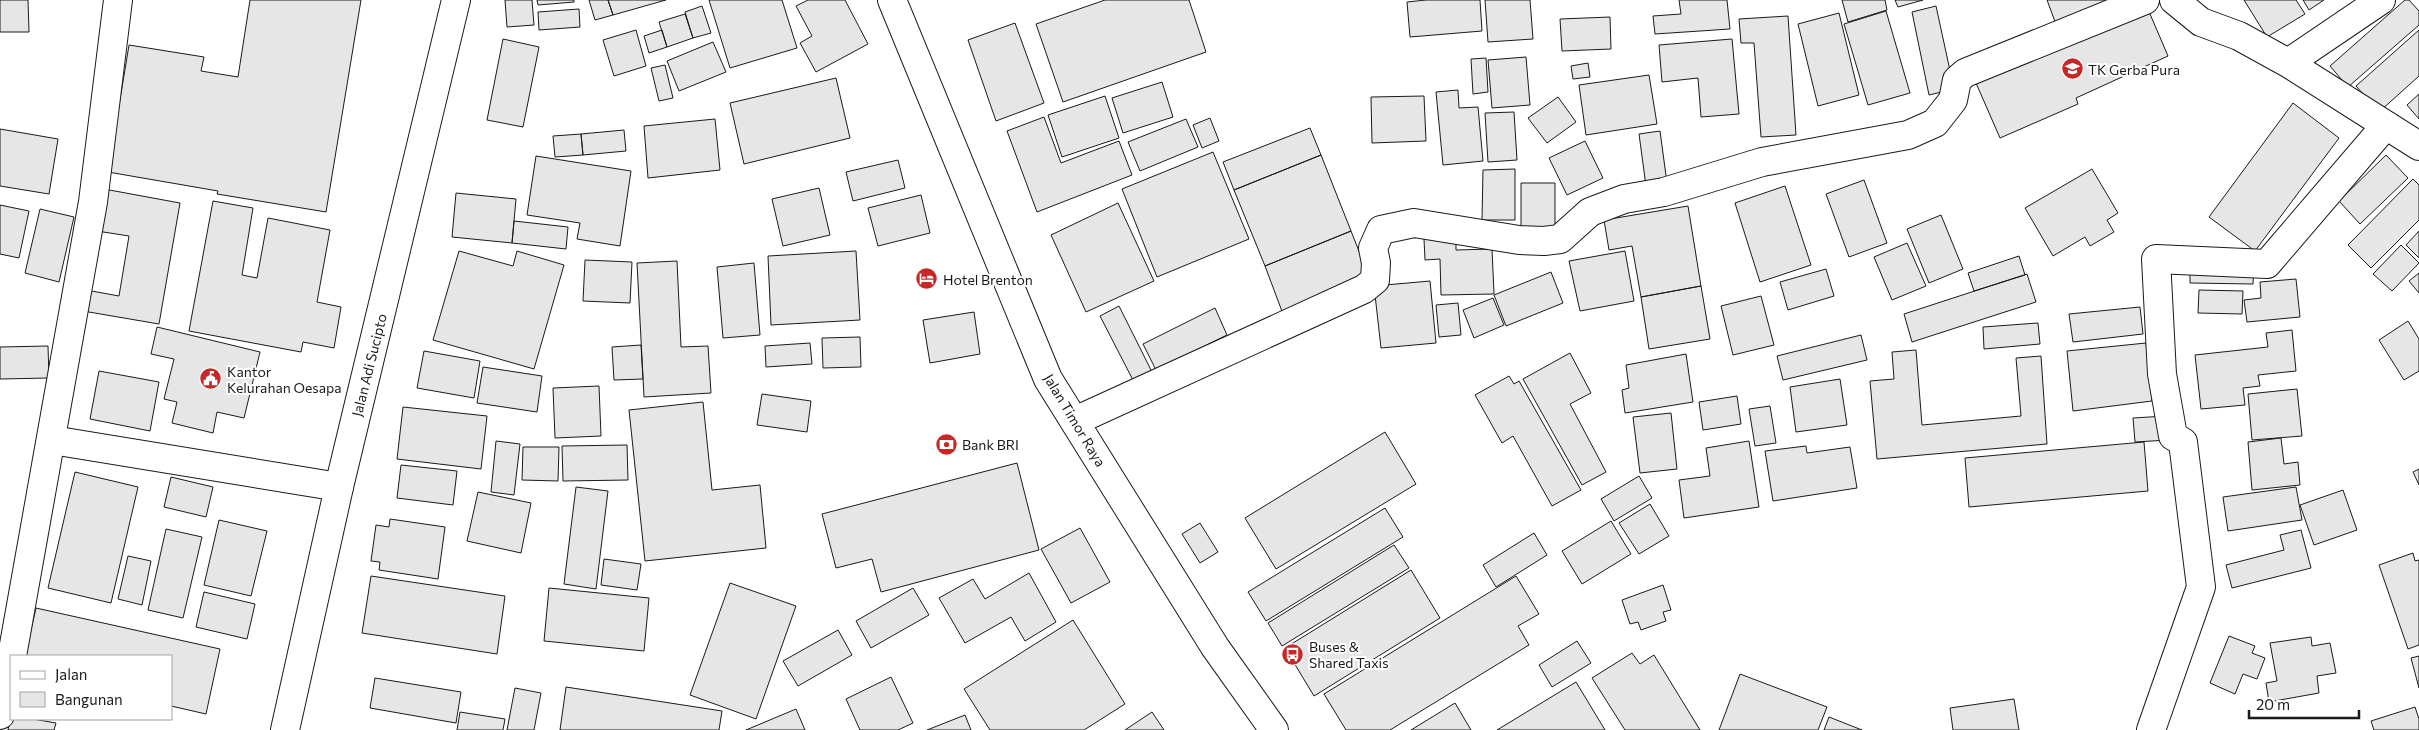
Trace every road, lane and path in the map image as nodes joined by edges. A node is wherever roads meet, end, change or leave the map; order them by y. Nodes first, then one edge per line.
1 (118, 0) edge
2 (456, 0) edge
3 (892, 0) edge
4 (2144, 0) edge
5 (2174, 0) edge
6 (2381, 0) edge
7 (2288, 63) junction
8 (2386, 125) junction
9 (2419, 146) edge
10 (1075, 421) junction
11 (52, 440) junction
12 (339, 486) junction
13 (9, 649) edge
14 (0, 715) edge
15 (285, 730) edge
16 (1274, 730) edge
17 (2150, 730) edge

1 - 11 main road
2 - 12 main road, Jalan Adi Sucipto
3 - 10 main road, Jalan Timor Raya
4 - 10 main road
5 - 7 main road
6 - 7 main road
7 - 8 main road
8 - 9 main road
8 - 17 main road
10 - 16 main road, Jalan Timor Raya
11 - 12 main road
11 - 13 main road
12 - 15 main road, Jalan Adi Sucipto
13 - 14 main road

